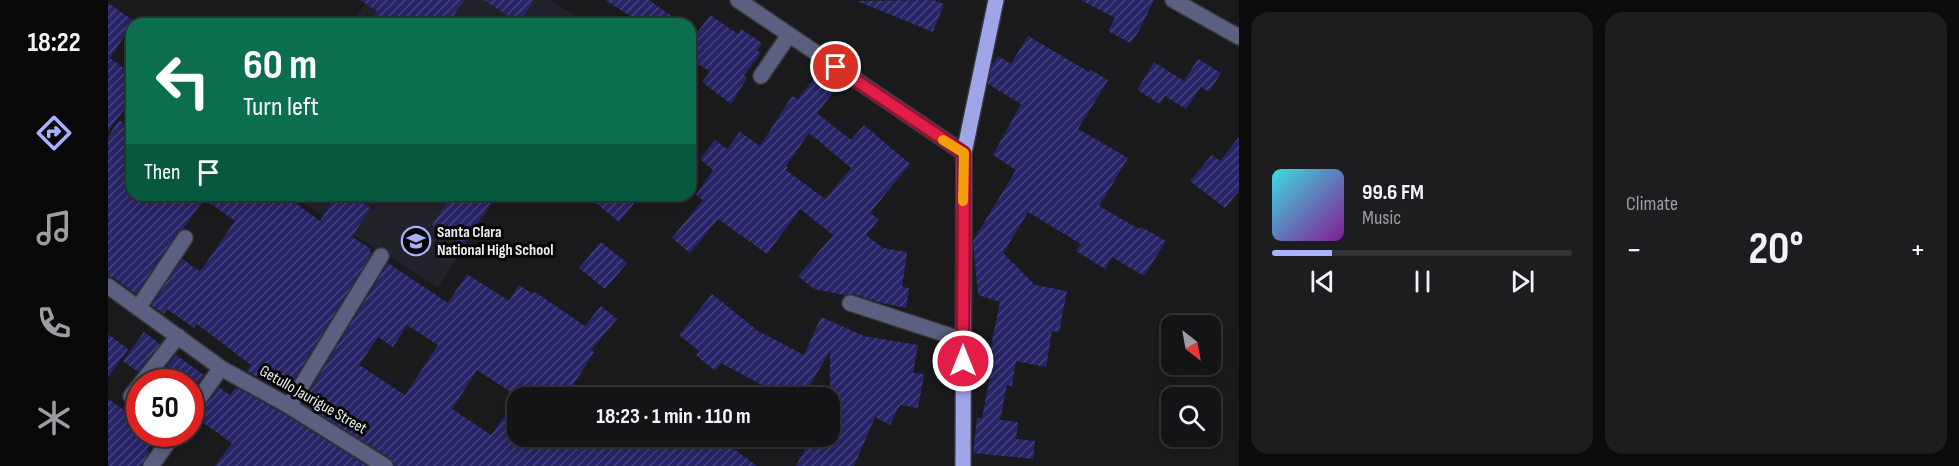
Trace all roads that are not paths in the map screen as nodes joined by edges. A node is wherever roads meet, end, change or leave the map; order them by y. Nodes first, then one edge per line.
1 (738, 0) edge
2 (996, 0) edge
3 (1173, 0) edge
4 (789, 35) junction
5 (1239, 37) edge
6 (761, 76) dead end
7 (964, 153) junction
8 (185, 238) dead end
9 (381, 256) dead end
10 (108, 286) edge
11 (850, 303) dead end
12 (138, 308) junction
13 (178, 336) junction
14 (963, 340) junction
15 (221, 368) junction
16 (152, 369) edge
17 (204, 392) edge
18 (289, 406) junction
19 (165, 447) edge
20 (152, 466) edge
21 (386, 466) edge
22 (963, 466) edge

1 - 4 street
2 - 7 main road
3 - 5 street
4 - 6 street
4 - 7 street
7 - 14 main road
8 - 12 street
9 - 18 street
10 - 12 street, Getullo Jaurigue Street
11 - 14 street
12 - 13 street, Getullo Jaurigue Street
13 - 15 street, Getullo Jaurigue Street
13 - 16 street
14 - 22 main road
15 - 17 street
15 - 18 street, Getullo Jaurigue Street
18 - 21 street, Getullo Jaurigue Street
19 - 20 street

